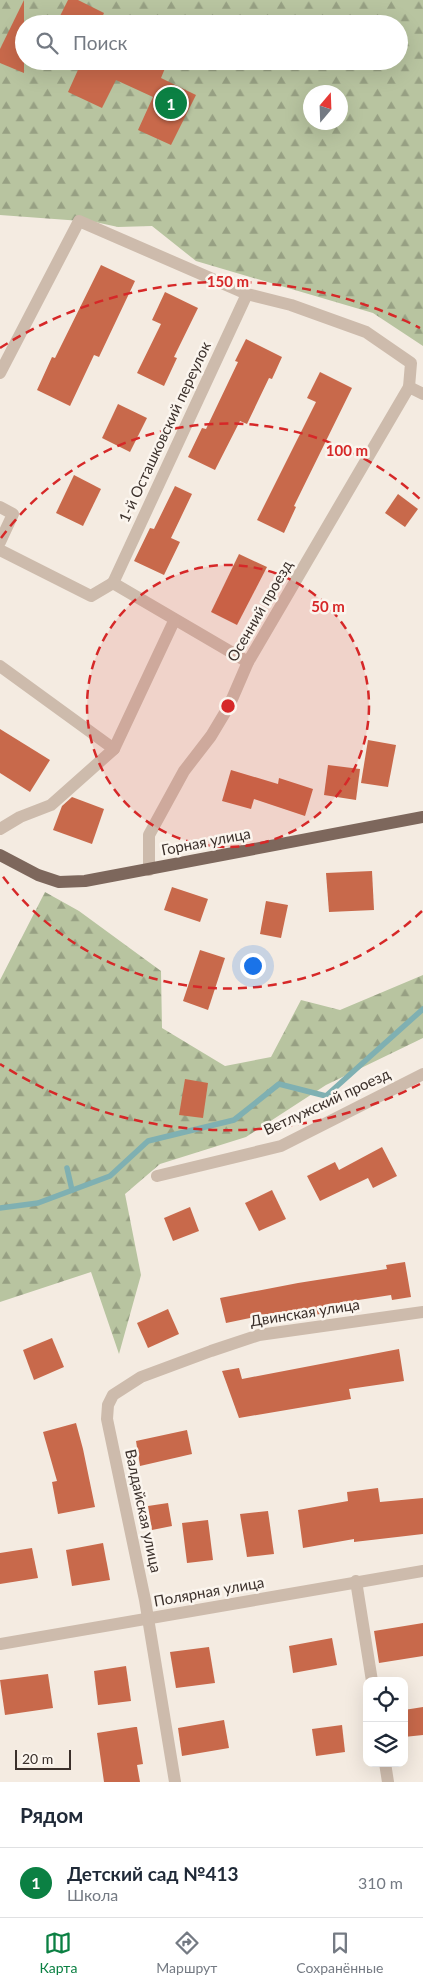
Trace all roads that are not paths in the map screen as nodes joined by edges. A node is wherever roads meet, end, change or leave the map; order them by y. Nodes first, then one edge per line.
1 (246, 294) junction
2 (0, 373) edge
3 (409, 387) junction
4 (423, 394) edge
5 (0, 507) edge
6 (0, 542) edge
7 (0, 550) edge
8 (112, 583) junction
9 (174, 621) junction
10 (248, 662) junction
11 (0, 666) edge
12 (114, 749) junction
13 (423, 817) edge
14 (0, 829) edge
15 (0, 855) edge
16 (149, 870) junction
17 (423, 1074) edge
18 (156, 1176) dead end
19 (423, 1312) edge
20 (113, 1395) joint
21 (423, 1571) edge
22 (356, 1581) junction
23 (148, 1620) junction
24 (0, 1644) edge
25 (371, 1677) edge
26 (386, 1767) edge
27 (175, 1782) edge
28 (388, 1782) edge

1 - 2 street
1 - 3 street
1 - 8 street, 1-й Осташковский переулок
3 - 4 street
3 - 10 street, Осенний проезд
5 - 6 street
7 - 8 street
8 - 9 street
9 - 10 street
9 - 12 street
10 - 16 street, Осенний проезд
11 - 12 street
12 - 14 street
13 - 16 main road, Горная улица
15 - 16 main road, Горная улица
17 - 18 street, Ветлужский проезд
19 - 20 street, Двинская улица
20 - 23 street, Валдайская улица
21 - 22 street, Полярная улица
22 - 23 street, Полярная улица
22 - 25 street
23 - 24 street, Полярная улица
23 - 27 street, Валдайская улица
26 - 28 street

